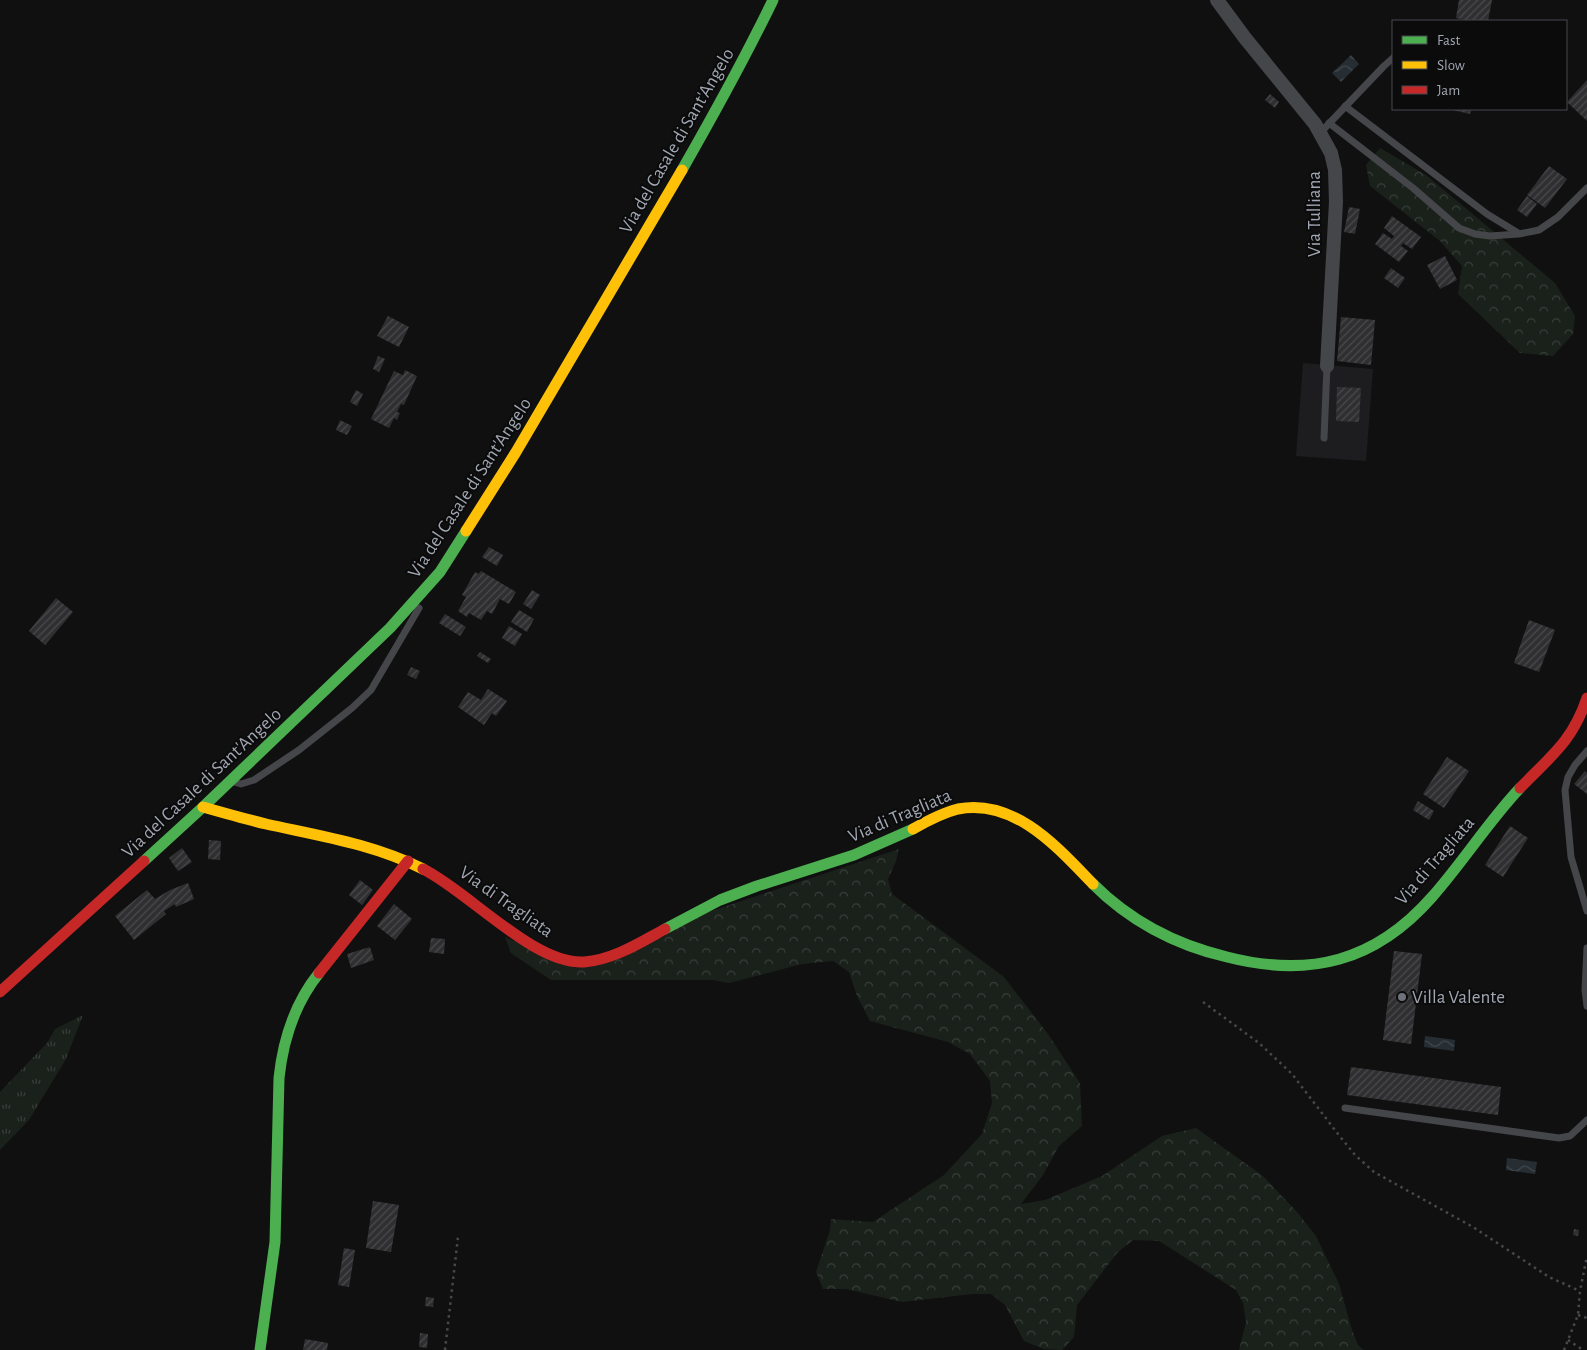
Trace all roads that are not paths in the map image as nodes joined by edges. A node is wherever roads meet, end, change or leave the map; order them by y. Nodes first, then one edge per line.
1 (774, 0) edge
2 (1217, 0) edge
3 (1392, 59) edge
4 (1345, 106) junction
5 (1325, 127) junction
6 (1587, 188) edge
7 (1519, 234) junction
8 (1327, 366) joint
9 (1324, 438) dead end
10 (420, 596) junction
11 (1587, 698) edge
12 (1587, 751) edge
13 (231, 781) junction
14 (203, 807) junction
15 (408, 861) junction
16 (1587, 911) edge
17 (1587, 948) edge
18 (0, 992) edge
19 (1587, 1006) edge
20 (1346, 1108) dead end
21 (1587, 1120) edge
22 (260, 1350) edge

1 - 10 street, Via del Casale di Sant'Angelo
2 - 5 street, Via Tulliana
3 - 4 lane
4 - 5 lane
4 - 7 lane
5 - 7 lane
5 - 8 street, Via Tulliana
6 - 7 lane
8 - 9 lane, Via Tulliana
10 - 13 street, Via del Casale di Sant'Angelo
10 - 13 lane
11 - 15 street, Via di Tragliata
12 - 16 lane
13 - 14 street, Via del Casale di Sant'Angelo
14 - 15 street, Via di Tragliata
14 - 18 street, Via del Casale di Sant'Angelo
15 - 22 street
17 - 19 lane
20 - 21 lane

